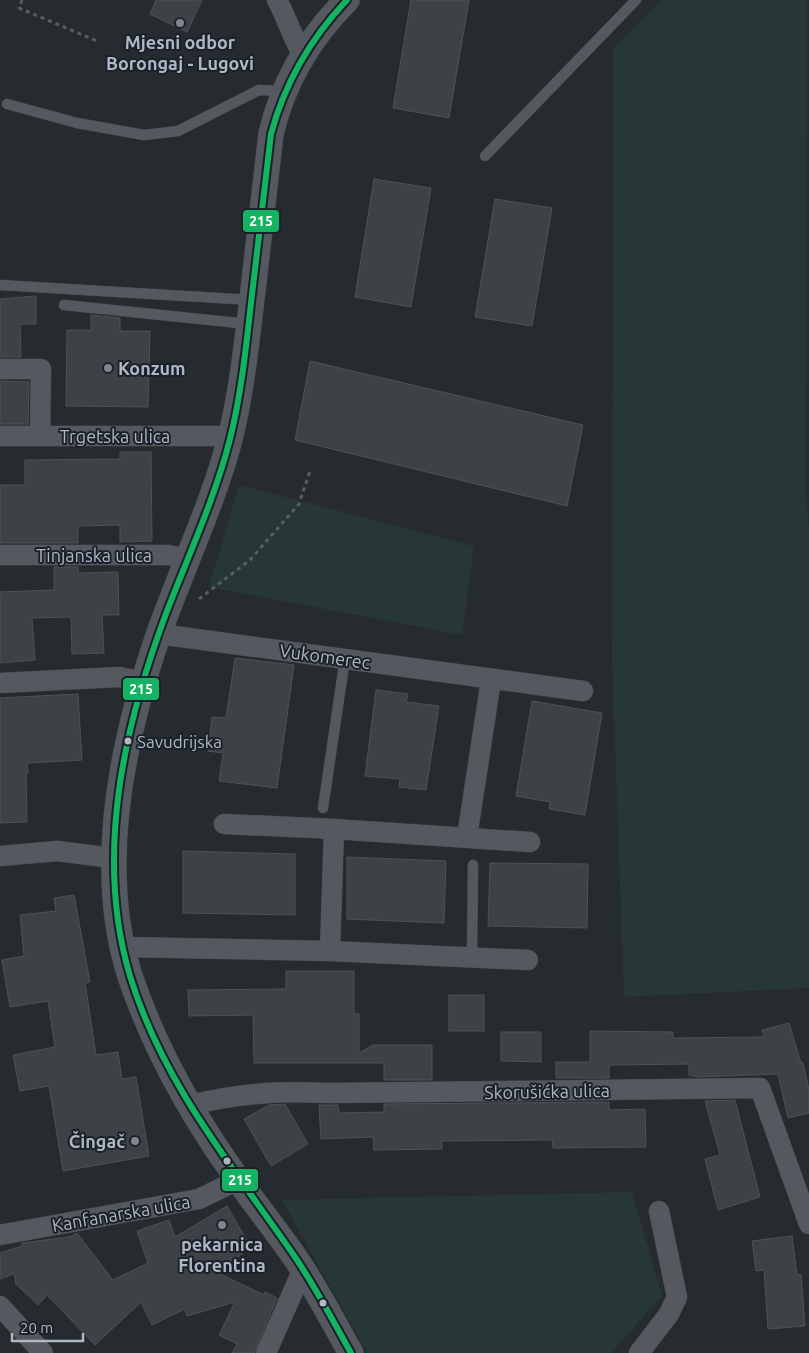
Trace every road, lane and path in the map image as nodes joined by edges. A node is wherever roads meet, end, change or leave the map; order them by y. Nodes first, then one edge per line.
1 (22, 0) edge
2 (277, 0) edge
3 (347, 0) edge
4 (636, 0) edge
5 (97, 41) dead end
6 (303, 55) junction
7 (283, 91) junction
8 (7, 104) dead end
9 (485, 156) dead end
10 (0, 285) edge
11 (64, 305) dead end
12 (250, 312) junction
13 (0, 368) edge
14 (0, 436) edge
15 (40, 436) junction
16 (230, 436) junction
17 (310, 471) dead end
18 (0, 555) edge
19 (188, 559) junction
20 (173, 598) junction
21 (159, 634) junction
22 (344, 658) junction
23 (491, 680) junction
24 (144, 682) junction
25 (0, 684) edge
26 (583, 691) dead end
27 (323, 808) dead end
28 (224, 824) dead end
29 (334, 829) junction
30 (467, 838) junction
31 (530, 842) dead end
32 (0, 856) edge
33 (113, 858) junction
34 (473, 865) dead end
35 (123, 947) junction
36 (330, 951) junction
37 (472, 957) junction
38 (528, 960) dead end
39 (190, 1105) junction
40 (238, 1180) junction
41 (660, 1211) dead end
42 (809, 1224) edge
43 (0, 1235) edge
44 (302, 1269) junction
45 (0, 1306) edge
46 (43, 1353) edge
47 (266, 1353) edge
48 (351, 1353) edge
49 (639, 1353) edge

1 - 5 path
2 - 6 street
3 - 6 street
4 - 9 lane
6 - 7 street
7 - 8 lane
7 - 12 street
10 - 12 lane
11 - 12 lane
12 - 16 street
13 - 15 street
14 - 15 street, Trgetska ulica
15 - 16 street, Trgetska ulica
16 - 19 street
17 - 20 path
18 - 19 street, Tinjanska ulica
19 - 20 street
20 - 21 street
21 - 22 street, Vukomerec
21 - 24 street
22 - 23 street, Vukomerec
22 - 27 lane
23 - 26 street, Vukomerec
23 - 30 street
24 - 25 street
24 - 33 street
28 - 29 street
29 - 30 street
29 - 36 street
30 - 31 street
32 - 33 street
33 - 35 street
34 - 37 lane
35 - 36 street
35 - 39 street
36 - 37 street
37 - 38 street
39 - 40 street
39 - 42 street, Skorušićka ulica
40 - 43 street, Kanfanarska ulica
40 - 44 street
41 - 49 street
44 - 47 street
44 - 48 street
45 - 46 street

